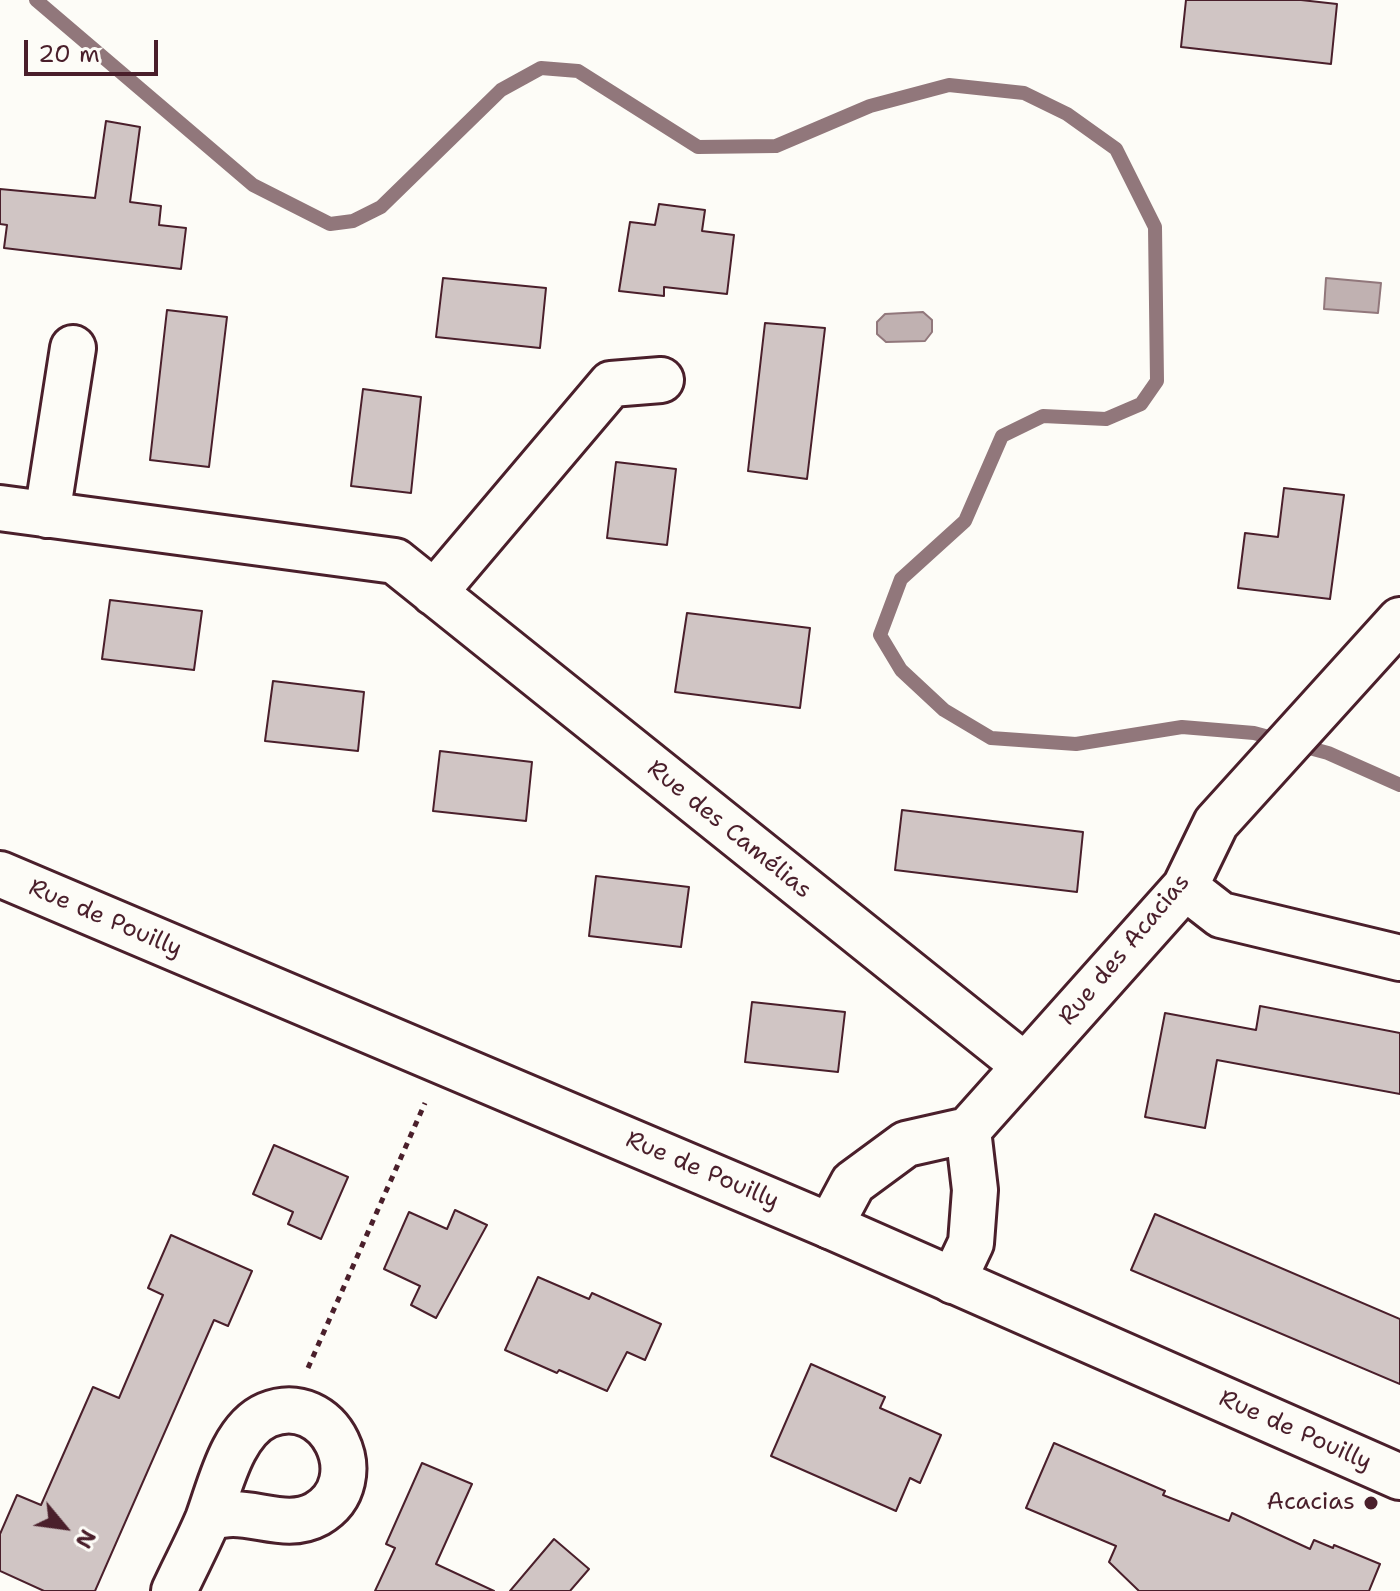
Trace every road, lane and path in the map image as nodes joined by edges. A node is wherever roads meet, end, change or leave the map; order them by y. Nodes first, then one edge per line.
1 (73, 348) dead end
2 (661, 380) dead end
3 (0, 508) edge
4 (47, 515) junction
5 (434, 593) junction
6 (1400, 620) edge
7 (0, 874) edge
8 (1185, 887) junction
9 (1400, 958) edge
10 (443, 1061) junction
11 (1025, 1066) junction
12 (968, 1130) junction
13 (830, 1226) junction
14 (953, 1281) junction
15 (290, 1411) junction
16 (1400, 1477) edge
17 (209, 1518) junction
18 (174, 1591) edge

1 - 4 street
2 - 5 street
3 - 4 street, Rue des Camélias
4 - 5 street, Rue des Camélias
5 - 11 street, Rue des Camélias
6 - 8 street, Rue des Acacias
7 - 10 street, Rue de Pouilly
8 - 9 street
8 - 11 street, Rue des Acacias
10 - 13 street, Rue de Pouilly
10 - 15 path
11 - 12 street, Rue des Acacias
12 - 13 street
12 - 14 street
13 - 14 street, Rue de Pouilly
14 - 16 street, Rue de Pouilly
15 - 17 street
15 - 17 street
17 - 18 street

